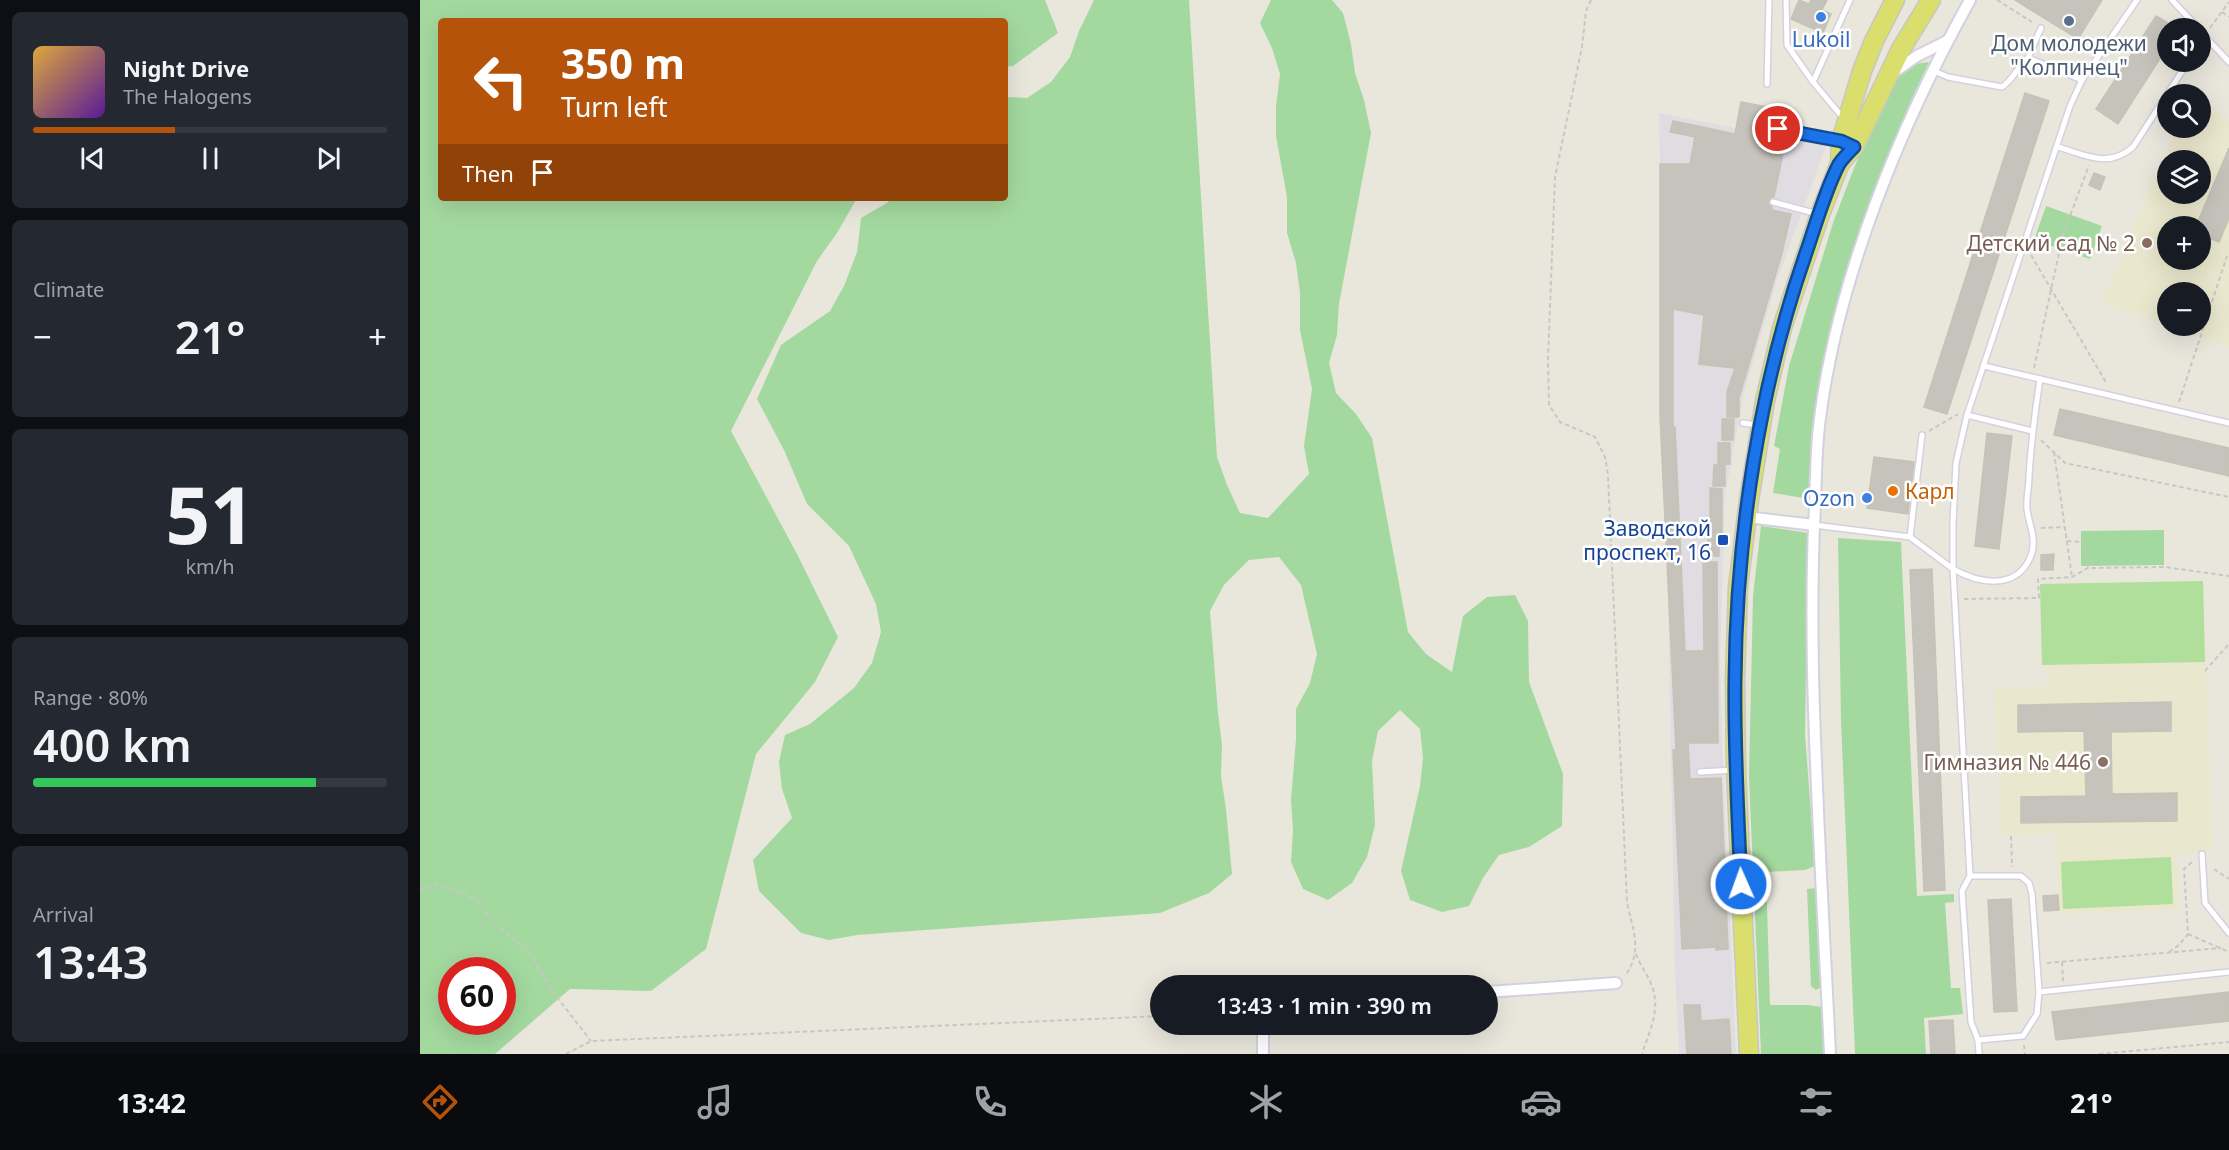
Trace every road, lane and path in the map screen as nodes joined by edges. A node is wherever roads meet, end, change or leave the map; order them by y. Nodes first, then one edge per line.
1 (1591, 0) edge
2 (1769, 0) edge
3 (1786, 0) edge
4 (1850, 0) edge
5 (1895, 0) edge
6 (1930, 0) edge
7 (1970, 0) edge
8 (1997, 0) edge
9 (2137, 0) edge
10 (2172, 0) edge
11 (2229, 2) edge
12 (2222, 12) junction
13 (2229, 17) edge
14 (2189, 18) edge
15 (2029, 21) dead end
16 (2211, 22) edge
17 (2041, 28) dead end
18 (1947, 41) junction
19 (2211, 42) edge
20 (2028, 58) junction
21 (2229, 62) edge
22 (1932, 71) junction
23 (2181, 72) edge
24 (1889, 76) junction
25 (2082, 80) junction
26 (1813, 82) junction
27 (1767, 84) dead end
28 (1758, 125) dead end
29 (1851, 136) junction
30 (2058, 147) junction
31 (2092, 157) junction
32 (1773, 202) dead end
33 (1820, 214) junction
34 (2025, 245) junction
35 (2227, 256) dead end
36 (2051, 289) junction
37 (1984, 366) junction
38 (2032, 378) junction
39 (2040, 379) junction
40 (2115, 397) junction
41 (1970, 406) junction
42 (2177, 411) junction
43 (1967, 415) junction
44 (1743, 423) dead end
45 (2229, 423) edge
46 (1761, 426) junction
47 (2032, 431) junction
48 (1922, 435) joint
49 (2054, 452) junction
50 (2229, 497) edge
51 (1747, 517) junction
52 (1814, 525) junction
53 (2032, 528) junction
54 (2065, 528) junction
55 (1910, 537) junction
56 (2067, 541) junction
57 (2088, 568) junction
58 (1953, 569) junction
59 (2229, 576) edge
60 (2072, 577) junction
61 (1955, 600) junction
62 (2229, 644) edge
63 (2205, 670) dead end
64 (1736, 770) junction
65 (1700, 772) dead end
66 (2011, 836) dead end
67 (2202, 858) junction
68 (1970, 876) junction
69 (2012, 876) junction
70 (2229, 879) edge
71 (420, 889) edge
72 (2229, 933) edge
73 (2188, 934) junction
74 (2221, 948) junction
75 (2229, 952) edge
76 (2168, 953) junction
77 (1636, 954) junction
78 (2062, 962) junction
79 (2037, 964) junction
80 (2229, 972) edge
81 (1616, 983) joint
82 (2063, 990) junction
83 (1498, 991) edge
84 (2039, 992) junction
85 (1150, 1016) edge
86 (1263, 1035) edge
87 (1978, 1040) junction
88 (591, 1041) junction
89 (2229, 1042) edge
90 (566, 1054) edge
91 (1263, 1054) edge
92 (1642, 1054) edge
93 (1749, 1054) edge
94 (1830, 1054) edge
95 (1979, 1054) edge
96 (2099, 1054) edge

1 - 77 path
2 - 27 lane
3 - 26 lane
4 - 26 lane
5 - 29 main road
6 - 24 main road
7 - 18 street
8 - 15 path
9 - 25 lane
10 - 14 lane
11 - 12 path
12 - 13 path
12 - 16 path
17 - 20 lane
18 - 22 street
18 - 24 street
19 - 21 lane
20 - 22 lane
20 - 25 lane
22 - 52 street
23 - 31 lane
24 - 29 main road
25 - 30 lane
26 - 29 lane
28 - 29 lane
29 - 33 main road
30 - 31 lane
30 - 34 lane
31 - 36 path
32 - 33 lane
33 - 46 main road
34 - 36 path
34 - 37 lane
35 - 42 path
36 - 38 path
36 - 40 path
37 - 38 lane
37 - 41 lane
38 - 39 lane
39 - 40 lane
39 - 47 lane
40 - 42 lane
41 - 43 lane
41 - 48 path
42 - 45 lane
43 - 47 lane
43 - 58 lane
44 - 46 lane
46 - 51 main road
47 - 49 path
47 - 53 lane
48 - 55 lane
49 - 50 path
49 - 54 path
51 - 52 street
51 - 64 main road
52 - 55 lane
52 - 94 street
53 - 54 path
53 - 58 lane
54 - 56 path
55 - 58 lane
56 - 57 path
56 - 60 path
57 - 59 path
57 - 60 path
58 - 61 lane
60 - 61 path
61 - 68 lane
62 - 63 path
64 - 65 lane
64 - 93 main road
66 - 69 path
67 - 70 path
67 - 72 lane
67 - 73 path
68 - 69 lane
68 - 87 lane
69 - 79 lane
71 - 88 path
73 - 74 path
73 - 76 path
74 - 75 path
74 - 76 path
76 - 78 path
77 - 81 path
77 - 92 path
78 - 79 path
78 - 82 path
79 - 84 lane
80 - 82 lane
81 - 83 street
82 - 84 lane
84 - 87 lane
85 - 88 path
86 - 91 street
87 - 95 lane
88 - 90 path
89 - 96 path

